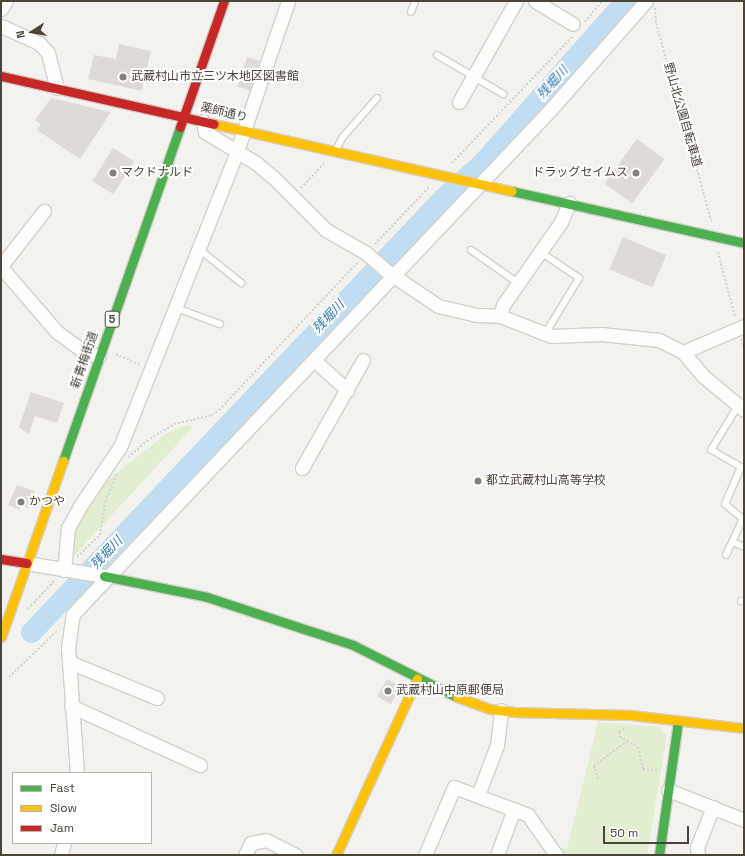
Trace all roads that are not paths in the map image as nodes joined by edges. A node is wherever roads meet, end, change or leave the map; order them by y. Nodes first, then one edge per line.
1 (6, 1) edge
2 (224, 1) edge
3 (288, 1) edge
4 (415, 1) edge
5 (516, 1) edge
6 (535, 1) edge
7 (646, 1) edge
8 (1, 9) edge
9 (411, 12) dead end
10 (1, 26) edge
11 (577, 27) road end
12 (437, 55) dead end
13 (1, 76) edge
14 (473, 76) junction
15 (57, 88) junction
16 (503, 94) dead end
17 (377, 98) dead end
18 (459, 102) dead end
19 (183, 116) junction
20 (203, 121) junction
21 (244, 130) junction
22 (336, 150) junction
23 (237, 151) junction
24 (479, 183) junction
25 (569, 203) junction
26 (44, 210) dead end
27 (744, 243) edge
28 (200, 250) junction
29 (471, 250) dead end
30 (539, 251) junction
31 (1, 266) edge
32 (391, 274) junction
33 (241, 283) dead end
34 (518, 283) junction
35 (176, 308) junction
36 (500, 316) junction
37 (220, 324) dead end
38 (740, 324) edge
39 (544, 334) junction
40 (100, 352) junction
41 (683, 352) junction
42 (314, 360) junction
43 (364, 360) dead end
44 (347, 390) junction
45 (741, 408) edge
46 (302, 468) dead end
47 (733, 542) junction
48 (744, 547) edge
49 (726, 555) dead end
50 (1, 559) edge
51 (27, 563) junction
52 (63, 573) junction
53 (106, 576) junction
54 (1, 637) edge
55 (69, 662) junction
56 (417, 679) junction
57 (156, 698) dead end
58 (71, 706) junction
59 (501, 710) junction
60 (678, 721) junction
61 (744, 728) edge
62 (200, 765) dead end
63 (77, 772) edge
64 (668, 790) junction
65 (478, 794) junction
66 (713, 807) junction
67 (514, 809) junction
68 (744, 820) edge
69 (64, 844) edge
70 (61, 855) edge
71 (245, 855) edge
72 (295, 855) edge
73 (336, 855) edge
74 (425, 855) edge
75 (497, 855) edge
76 (556, 855) edge
77 (659, 855) edge
78 (698, 855) edge

1 - 8 street
2 - 19 street, 新青梅街道 / 5
3 - 21 street
4 - 9 lane
5 - 14 street
6 - 11 street
7 - 24 street
10 - 15 street
12 - 14 lane
13 - 15 street, 薬師通り
14 - 16 lane
14 - 18 street
15 - 19 street, 薬師通り
17 - 22 lane
19 - 20 street, 薬師通り
19 - 40 street, 新青梅街道 / 5
20 - 21 street, 薬師通り
20 - 23 street
21 - 22 street, 薬師通り
21 - 23 street
22 - 24 street, 薬師通り
23 - 28 street
23 - 32 street
24 - 25 street, 薬師通り
24 - 32 street
25 - 27 street, 薬師通り
25 - 30 street
26 - 31 street
28 - 33 lane
28 - 35 street
29 - 34 lane
30 - 34 street
30 - 39 lane
31 - 40 street
32 - 36 street
32 - 42 street
34 - 36 street
35 - 37 lane
35 - 52 street
36 - 39 street
38 - 41 street
39 - 41 street
40 - 51 street, 新青梅街道 / 5
41 - 45 street
42 - 44 street
42 - 53 street
43 - 44 street
44 - 46 street
45 - 47 lane
47 - 48 lane
47 - 49 lane
50 - 51 street
51 - 52 street
51 - 54 street, 新青梅街道 / 5
52 - 53 street
53 - 55 street
53 - 56 street
55 - 57 street
55 - 58 street
56 - 59 street
56 - 73 street
58 - 62 street
58 - 63 street
59 - 60 street
59 - 65 street
60 - 61 street
60 - 64 street
64 - 66 street
64 - 77 street
65 - 67 street
65 - 74 street
66 - 68 street
66 - 78 street
67 - 75 street
67 - 76 street
69 - 70 street
71 - 72 street

